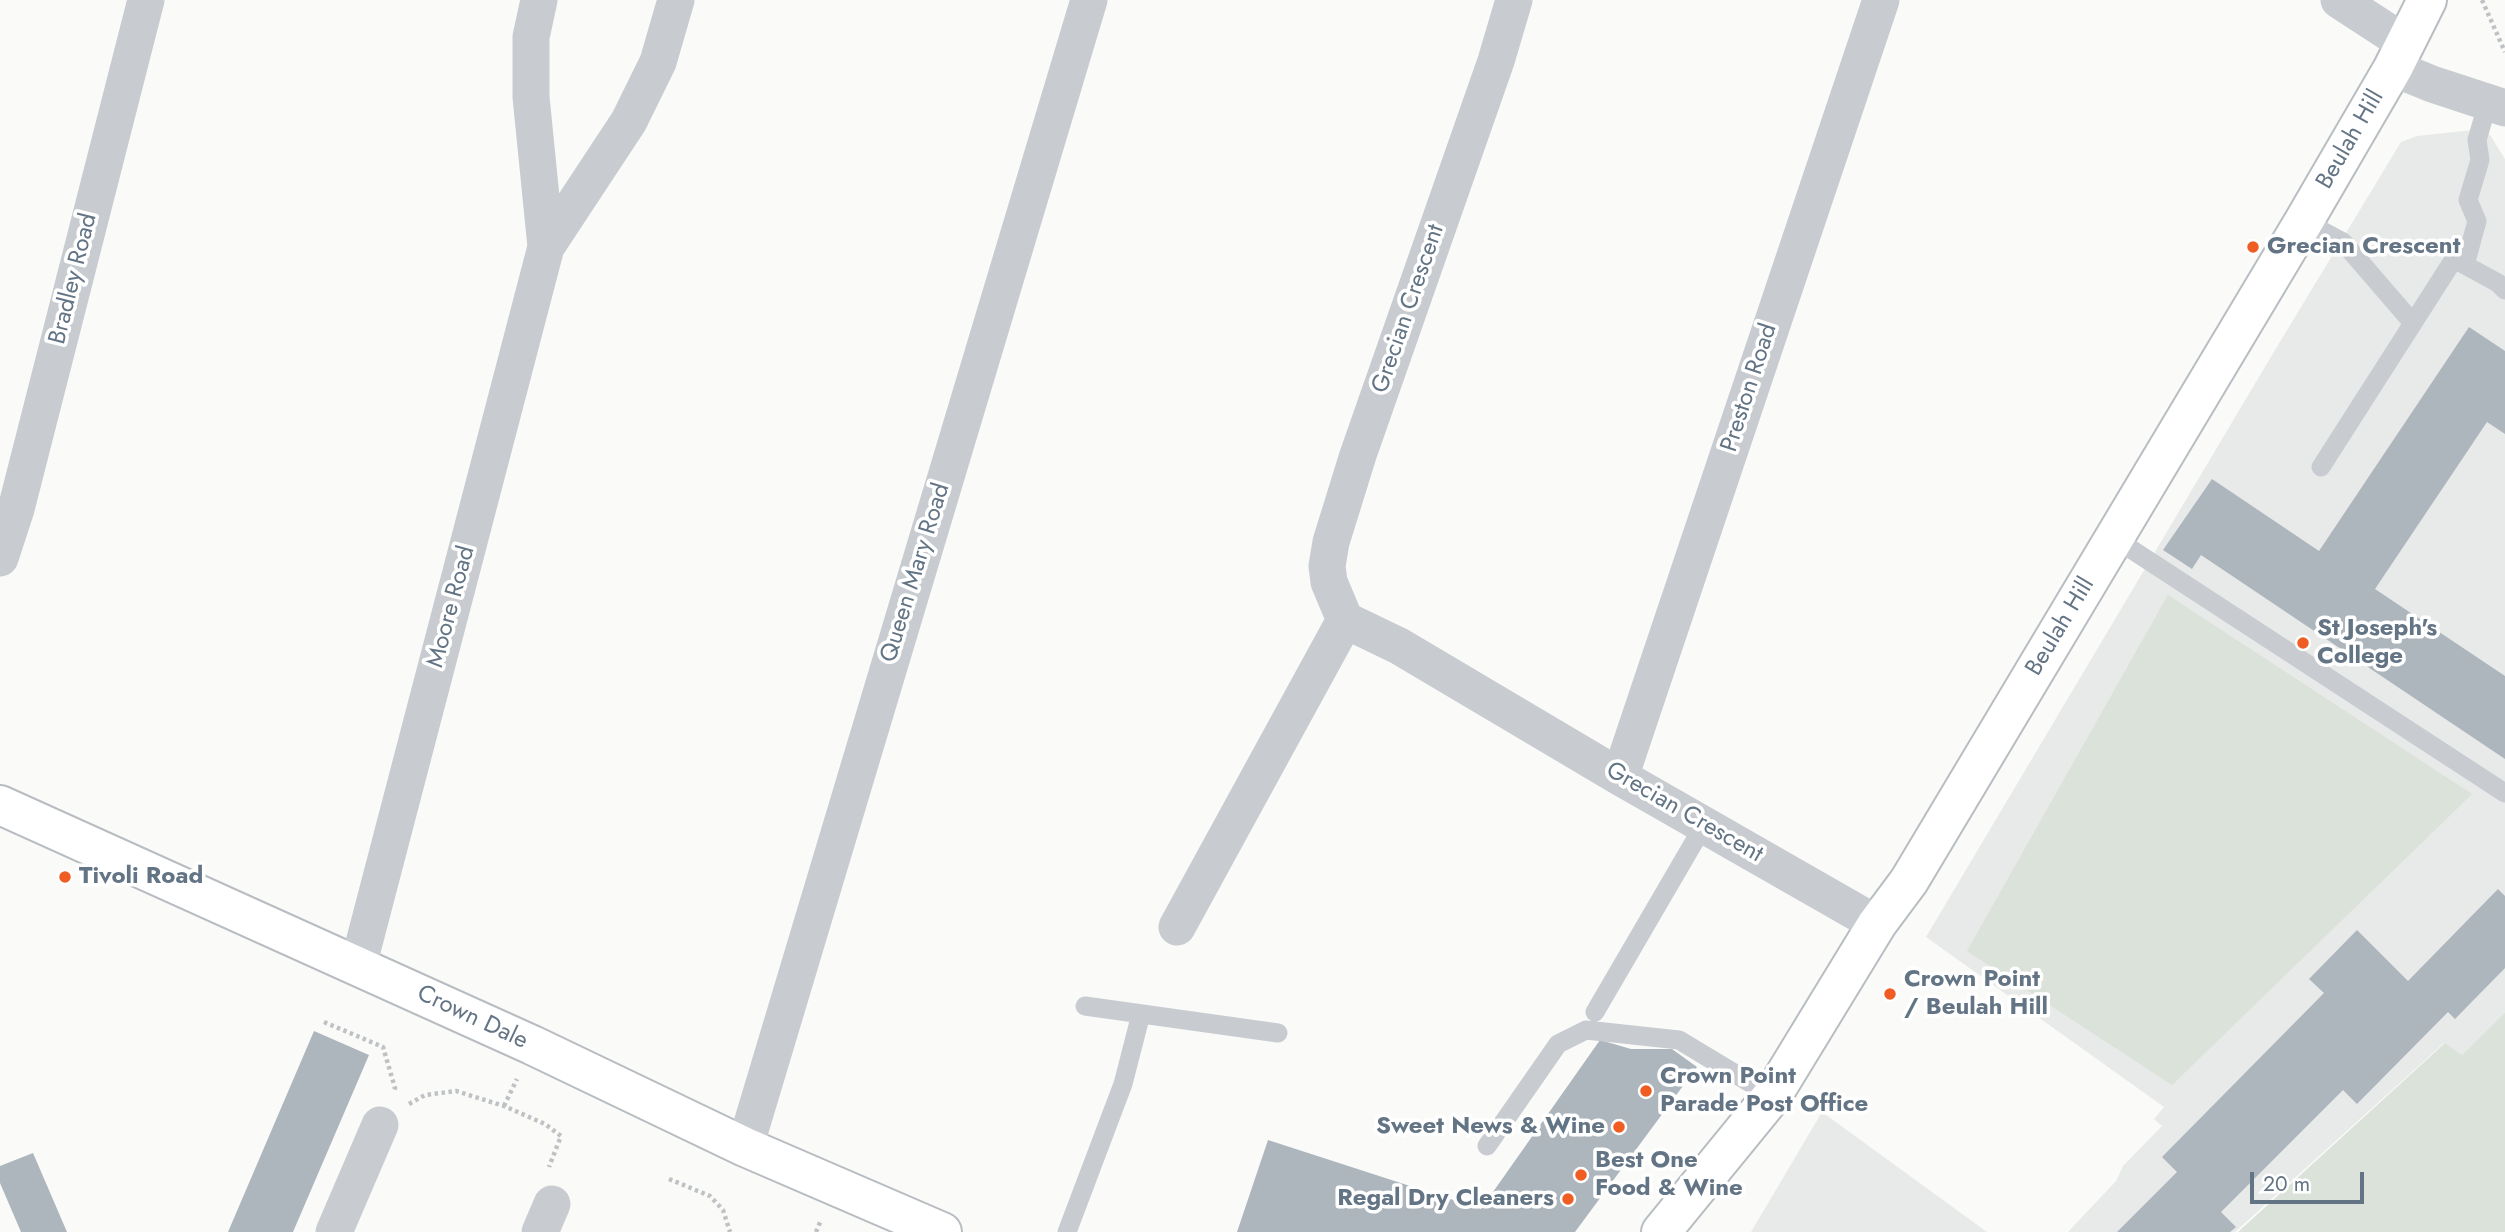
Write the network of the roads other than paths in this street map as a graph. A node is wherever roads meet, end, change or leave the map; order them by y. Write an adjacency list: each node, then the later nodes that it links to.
1 (146, 0): 18 (street, Bradley Road)
2 (539, 0): 12 (street, Moore Road)
3 (676, 0): 12 (street, Moore Road)
4 (1089, 0): 34 (street, Queen Mary Road)
5 (1514, 0): 19 (street, Grecian Crescent)
6 (1881, 0): 20 (street, Preston Road)
7 (2339, 0): 9 (street)
8 (2427, 0): 9 (main road, Beulah Hill)
9 (2399, 55): 10 (street); 11 (main road, Beulah Hill)
10 (2496, 105): 13 (lane)
11 (2304, 221): 15 (lane); 17 (main road, Beulah Hill)
12 (546, 247): 26 (street, Moore Road)
13 (2465, 265): 14 (lane); 15 (lane)
14 (2505, 290)
15 (2412, 322): 16 (lane)
16 (2321, 467)
17 (2114, 538): 21 (lane); 24 (main road, Beulah Hill)
18 (0, 558)
19 (1345, 620): 20 (street, Grecian Crescent); 25 (street)
20 (1620, 777): 23 (street, Grecian Crescent)
21 (2505, 793)
22 (0, 805): 26 (main road, Crown Dale)
23 (1704, 825): 24 (street, Grecian Crescent); 28 (lane)
24 (1877, 924): 31 (main road, Beulah Hill)
25 (1177, 927)
26 (358, 966): 34 (main road, Crown Dale)
27 (1086, 1006): 29 (lane)
28 (1595, 1012)
29 (1141, 1014): 30 (lane); 37 (lane)
30 (1278, 1033)
31 (1772, 1096): 33 (lane); 38 (main road, Beulah Hill)
32 (382, 1122): 35 (street)
33 (1487, 1146)
34 (745, 1147): 36 (main road, Crown Dale)
35 (334, 1232)
36 (942, 1232)
37 (1067, 1232)
38 (1661, 1232)

